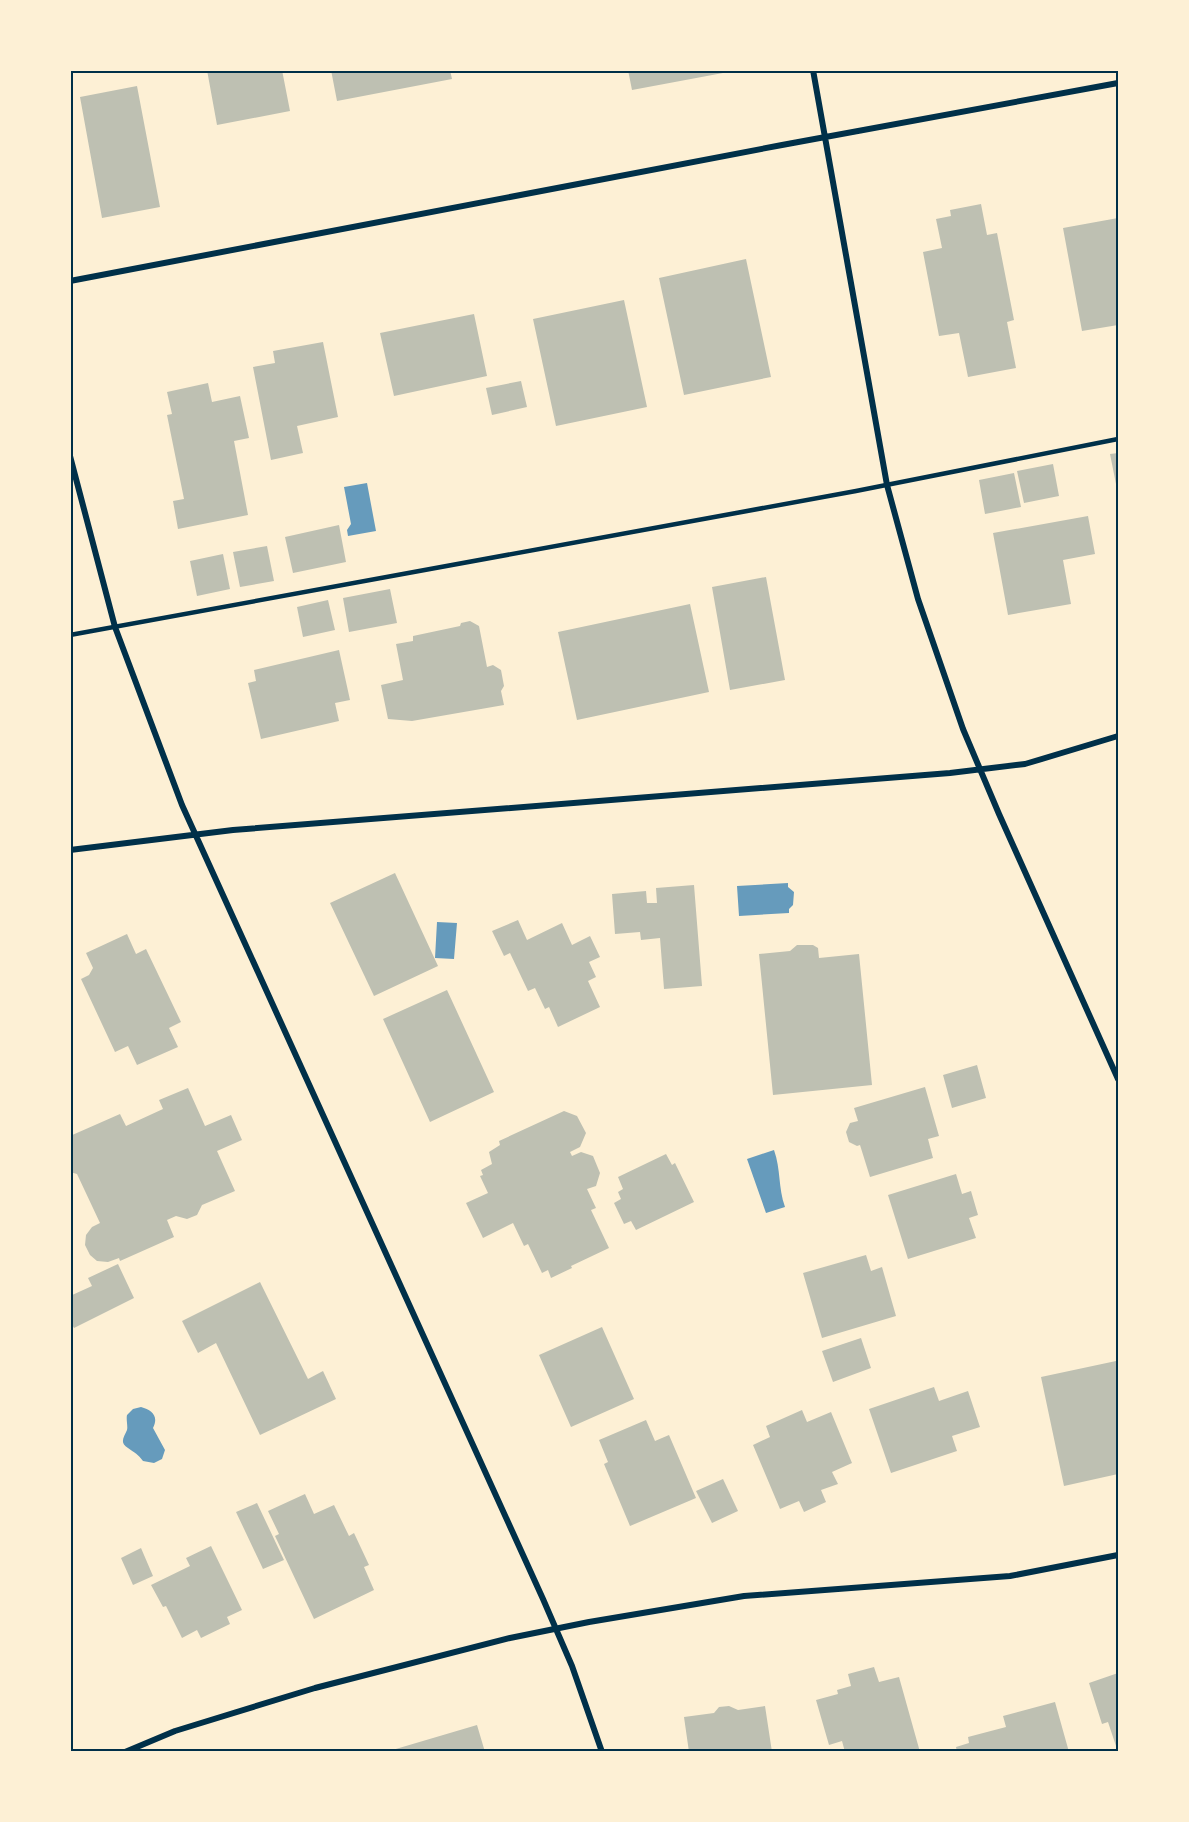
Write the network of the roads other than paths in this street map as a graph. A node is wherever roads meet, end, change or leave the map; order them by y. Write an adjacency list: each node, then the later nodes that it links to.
1 (813, 70): 3 (street)
2 (1119, 83): 3 (street)
3 (826, 137): 4 (street); 7 (street)
4 (70, 281)
5 (1119, 439): 7 (lane)
6 (70, 456): 8 (street)
7 (887, 485): 8 (lane); 11 (street)
8 (115, 627): 9 (lane); 12 (street)
9 (70, 635)
10 (1119, 736): 11 (street)
11 (980, 769): 12 (street); 14 (street)
12 (195, 834): 13 (street); 16 (street)
13 (70, 850)
14 (1119, 1080)
15 (1119, 1555): 16 (street)
16 (556, 1629): 17 (street); 18 (street)
17 (125, 1752)
18 (602, 1752)

